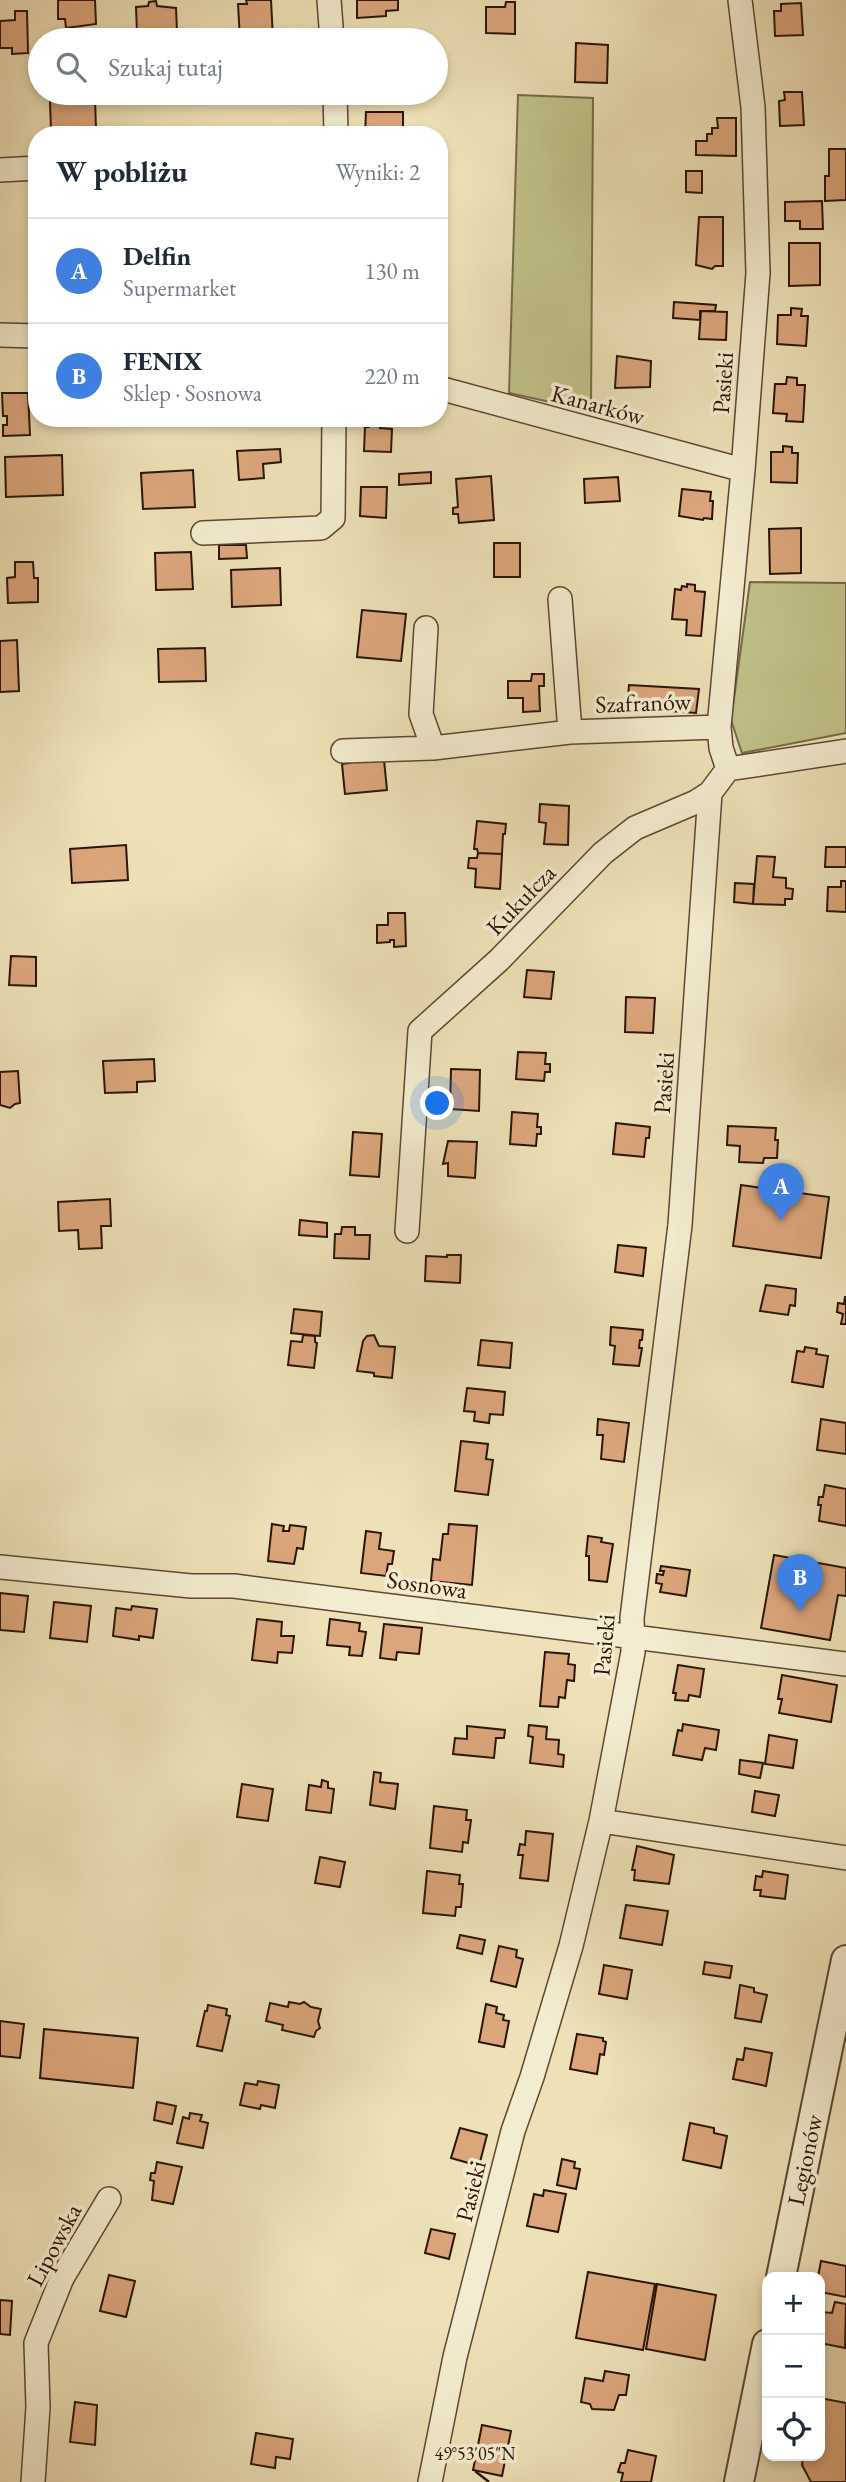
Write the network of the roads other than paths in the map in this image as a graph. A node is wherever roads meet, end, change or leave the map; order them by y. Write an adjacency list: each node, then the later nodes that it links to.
1 (329, 0): 3 (street)
2 (740, 0): 12 (street, Pasieki)
3 (331, 28)
4 (336, 105): 5 (street)
5 (337, 126)
6 (28, 168): 7 (street)
7 (0, 170)
8 (0, 335): 9 (street)
9 (28, 336)
10 (448, 390): 12 (street, Kanarków)
11 (334, 427): 13 (street)
12 (743, 470): 16 (street, Pasieki)
13 (203, 533)
14 (560, 599): 17 (street, Szafranów)
15 (426, 628): 18 (street)
16 (719, 727): 17 (street, Szafranów); 21 (street, Pasieki)
17 (570, 732): 18 (street, Szafranów)
18 (433, 748): 19 (street, Szafranów)
19 (343, 751)
20 (846, 751): 21 (street)
21 (728, 769): 22 (street, Kukułcza)
22 (710, 793): 23 (street, Kukułcza); 25 (street, Pasieki)
23 (407, 1231)
24 (0, 1567): 25 (street, Sosnowa)
25 (634, 1635): 26 (street, Sosnowa); 27 (street, Pasieki)
26 (846, 1664)
27 (601, 1821): 28 (street); 35 (street, Pasieki)
28 (846, 1858)
29 (846, 1960): 30 (street, Legionów)
30 (839, 2032): 32 (street, Legionów)
31 (109, 2199): 34 (street, Lipowska)
32 (782, 2272)
33 (762, 2369): 36 (street)
34 (33, 2482)
35 (429, 2482)
36 (739, 2482)

